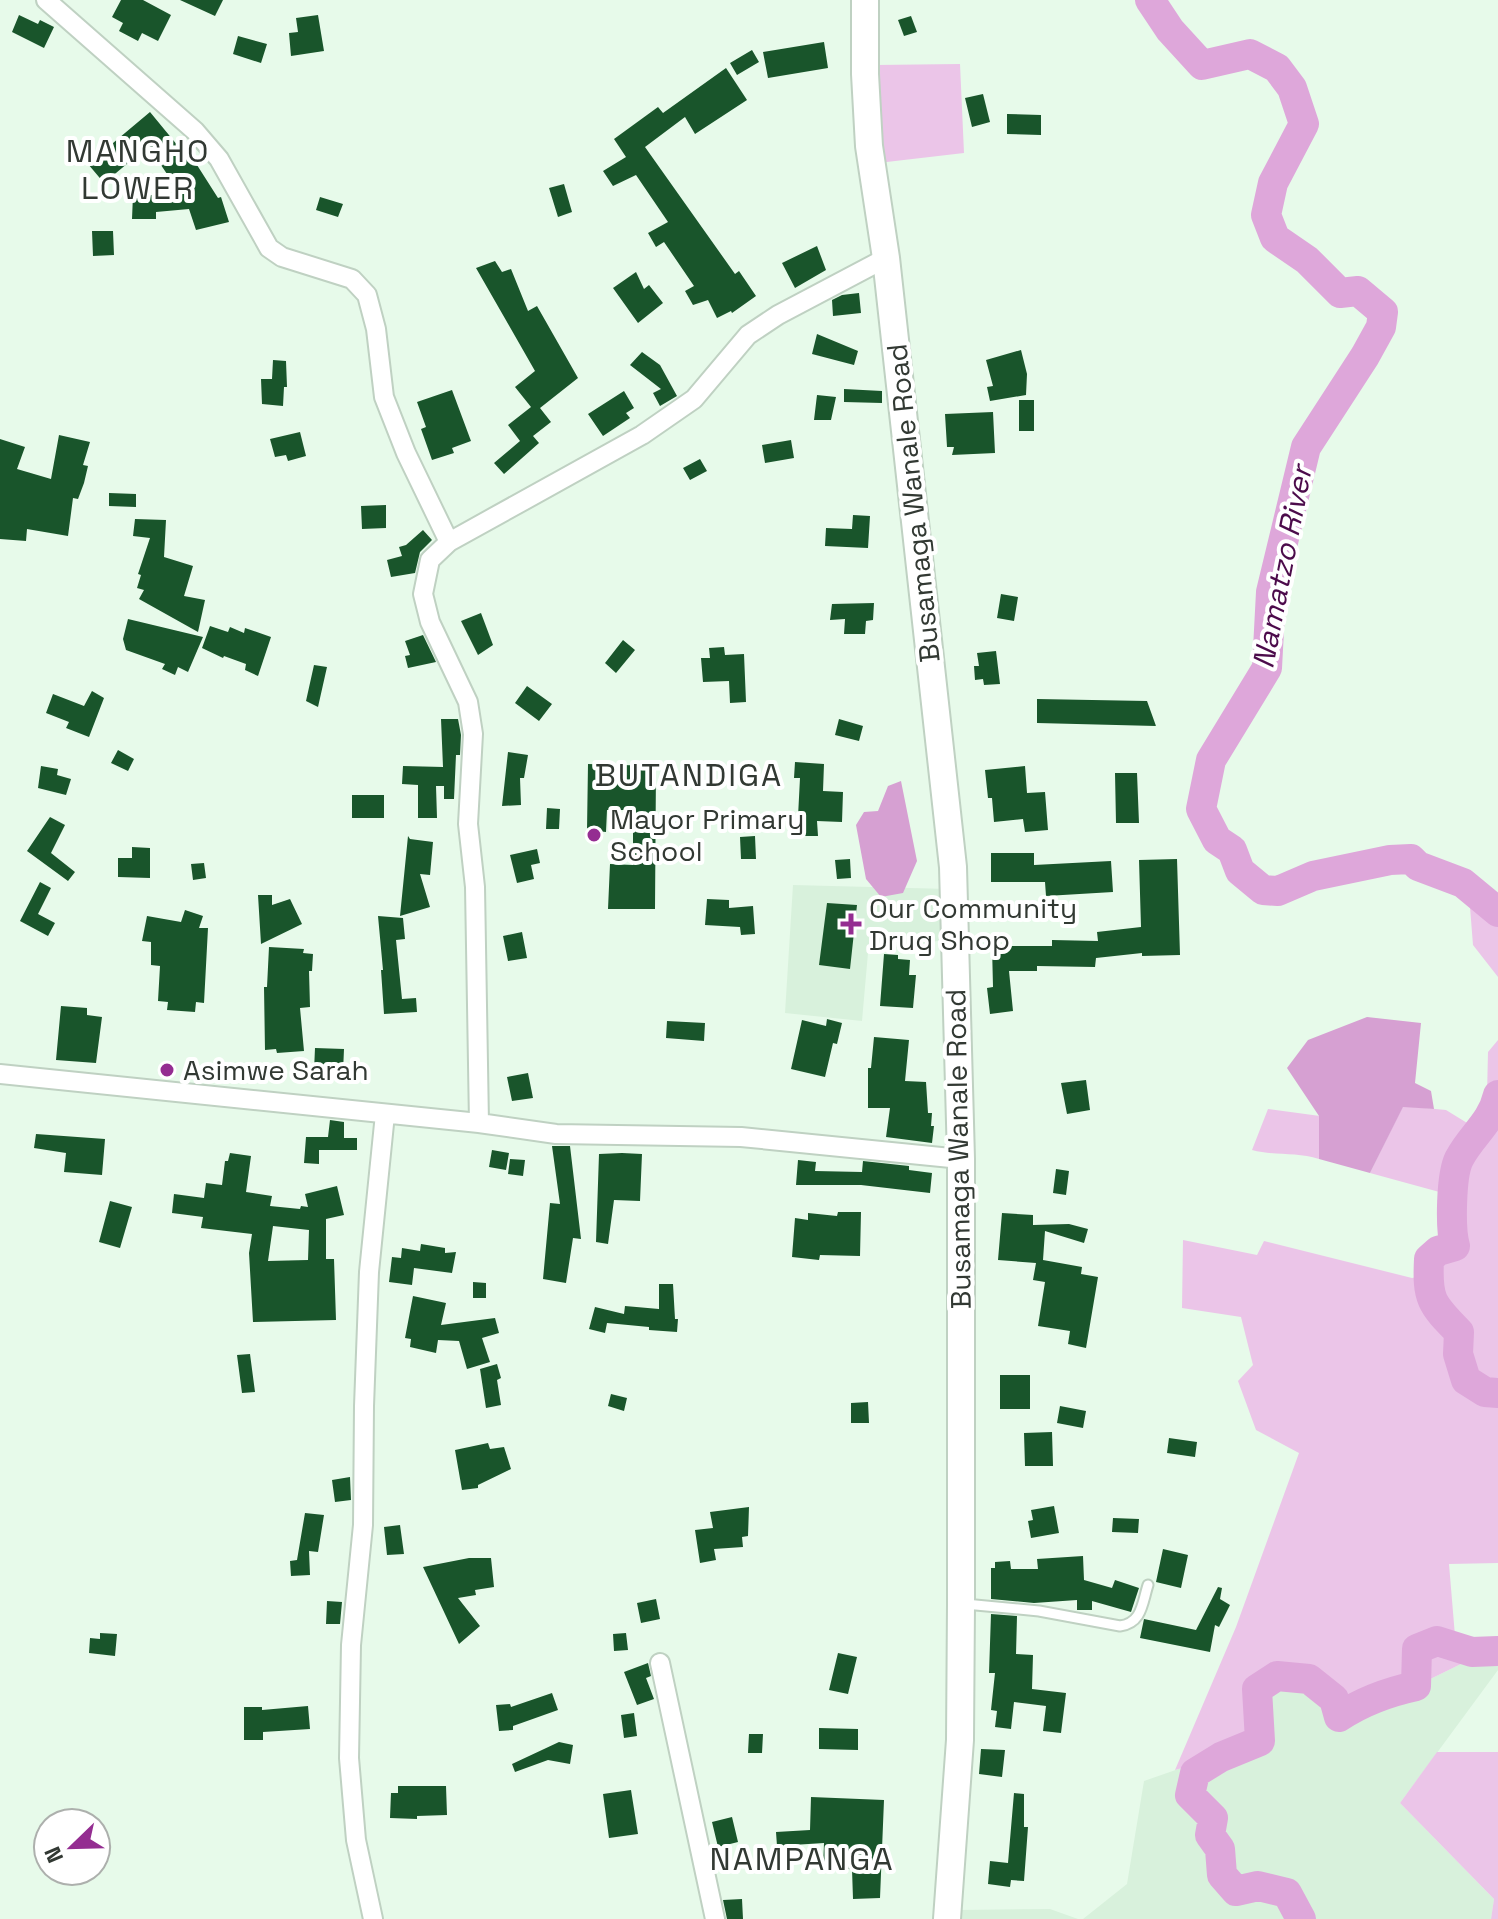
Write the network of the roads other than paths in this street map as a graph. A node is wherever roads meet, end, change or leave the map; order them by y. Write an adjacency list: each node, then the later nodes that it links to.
1 (46, 0): 4 (street)
2 (865, 0): 3 (street, Busamaga Wanale Road)
3 (886, 258): 4 (street); 8 (street, Busamaga Wanale Road)
4 (449, 542): 7 (street)
5 (0, 1074): 6 (street)
6 (385, 1114): 7 (street); 12 (street)
7 (479, 1123): 8 (street)
8 (961, 1159): 10 (street, Busamaga Wanale Road)
9 (1148, 1585): 10 (lane)
10 (961, 1604): 14 (street, Busamaga Wanale Road)
11 (660, 1663): 13 (street)
12 (373, 1919)
13 (715, 1919)
14 (947, 1919)

